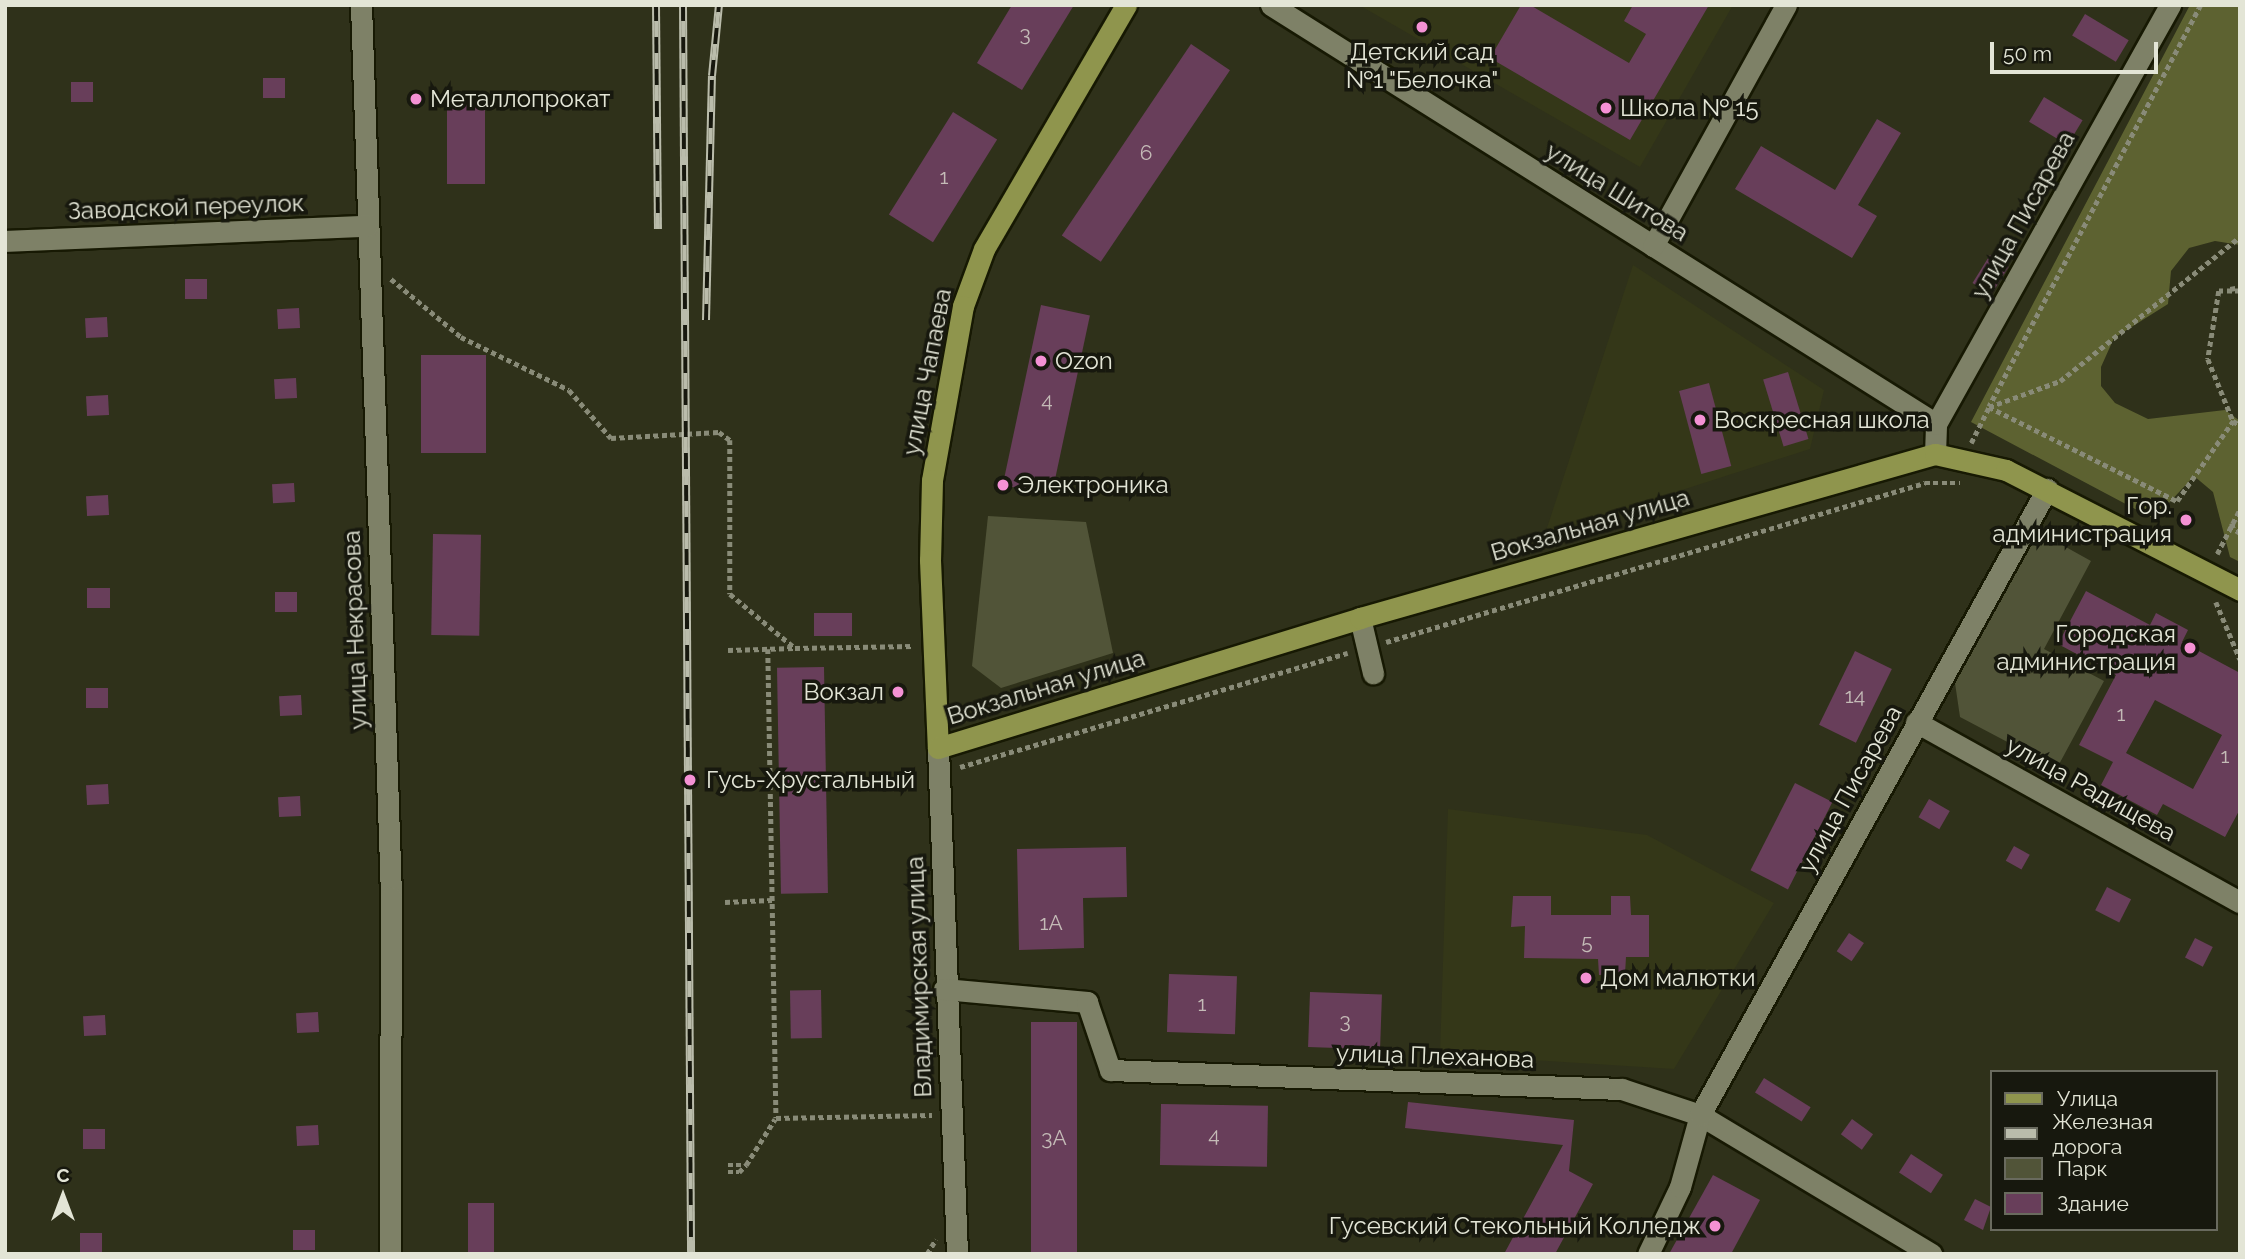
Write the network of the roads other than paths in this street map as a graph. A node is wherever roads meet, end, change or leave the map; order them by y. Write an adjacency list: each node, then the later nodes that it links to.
1 (1126, 5): 16 (main road, улица Чапаева)
2 (1271, 5): 8 (street, улица Шитова)
3 (1786, 5): 8 (street)
4 (2170, 5): 9 (street, улица Писарева)
5 (365, 8): 6 (street, улица Некрасова)
6 (368, 226): 7 (street, Заводской переулок); 20 (street, улица Некрасова)
7 (5, 241)
8 (1653, 246): 9 (street, улица Шитова)
9 (1936, 424): 10 (street, улица Писарева)
10 (1935, 454): 11 (main road, Вокзальная улица); 13 (main road, Вокзальная улица)
11 (2047, 489): 12 (main road, Вокзальная улица); 15 (street, улица Писарева)
12 (2234, 599)
13 (1360, 618): 14 (street); 16 (main road, Вокзальная улица)
14 (1373, 673)
15 (1916, 722): 17 (street, улица Радищева); 19 (street, улица Писарева)
16 (939, 748): 18 (street, Владимирская улица)
17 (2240, 902)
18 (944, 989): 19 (street, улица Плеханова); 21 (street, Владимирская улица)
19 (1700, 1115): 22 (street, улица Писарева); 23 (street, улица Плеханова)
20 (390, 1254)
21 (957, 1254)
22 (1648, 1254)
23 (1931, 1254)

